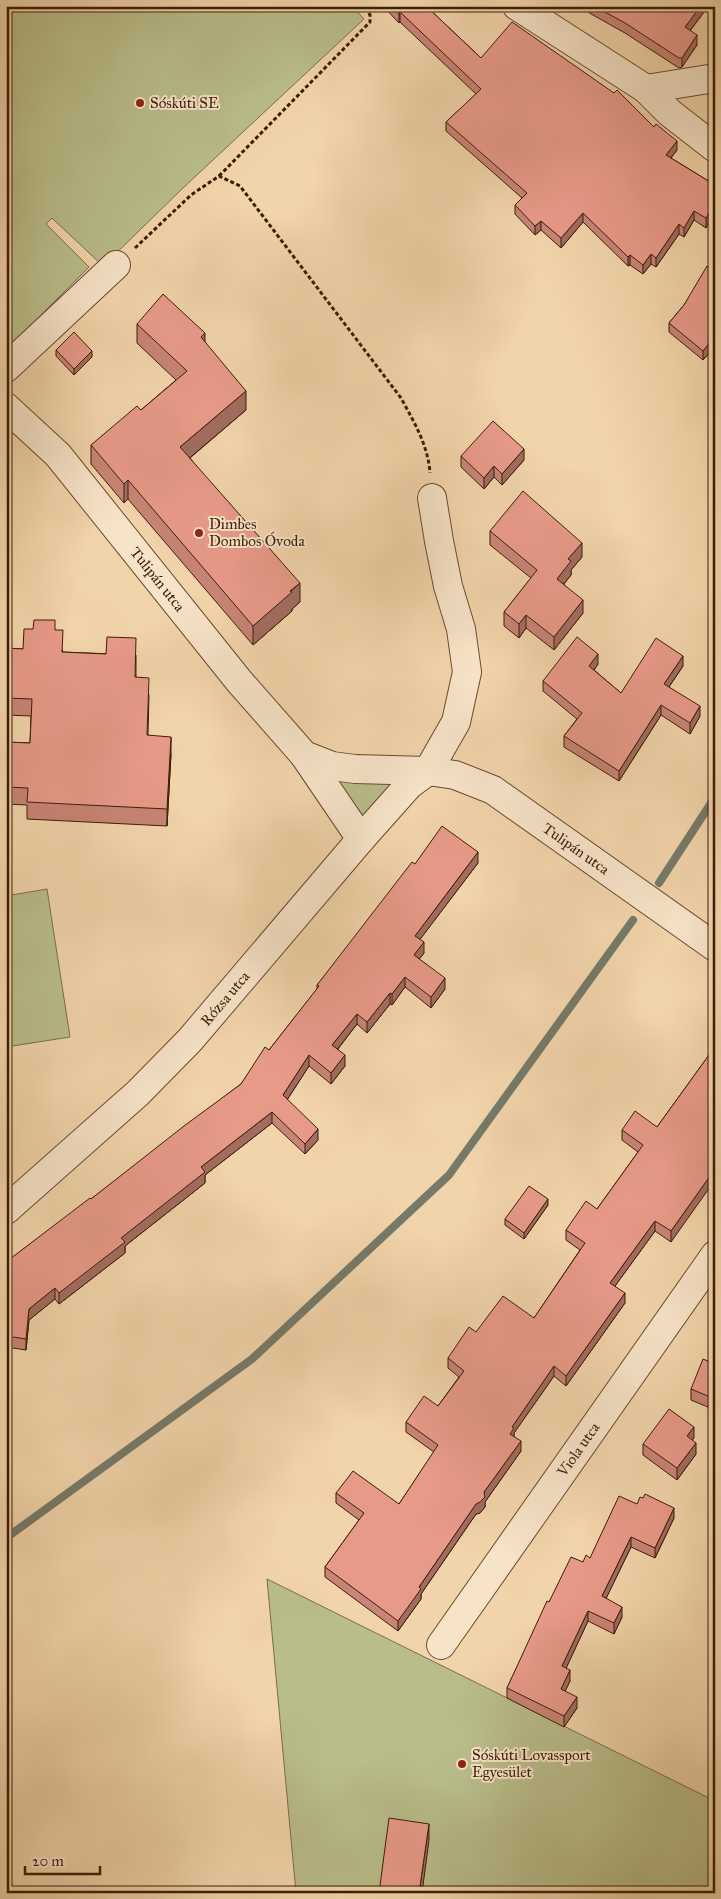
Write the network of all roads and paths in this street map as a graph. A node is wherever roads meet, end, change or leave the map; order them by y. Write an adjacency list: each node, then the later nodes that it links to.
1 (365, 6): 6 (path)
2 (517, 6): 4 (street)
3 (715, 78): 4 (street)
4 (646, 88): 5 (street)
5 (715, 148)
6 (219, 176): 7 (path); 10 (path)
7 (116, 265): 8 (street)
8 (6, 368)
9 (9, 414): 11 (street, Tulipán utca)
10 (432, 498): 12 (street)
11 (304, 755): 12 (street, Tulipán utca); 13 (street, Tulipán utca)
12 (428, 771): 13 (street, Rózsa utca); 14 (street, Tulipán utca)
13 (361, 839): 15 (street, Rózsa utca)
14 (715, 948)
15 (6, 1210)
16 (715, 1255): 17 (street, Viola utca)
17 (442, 1645)

